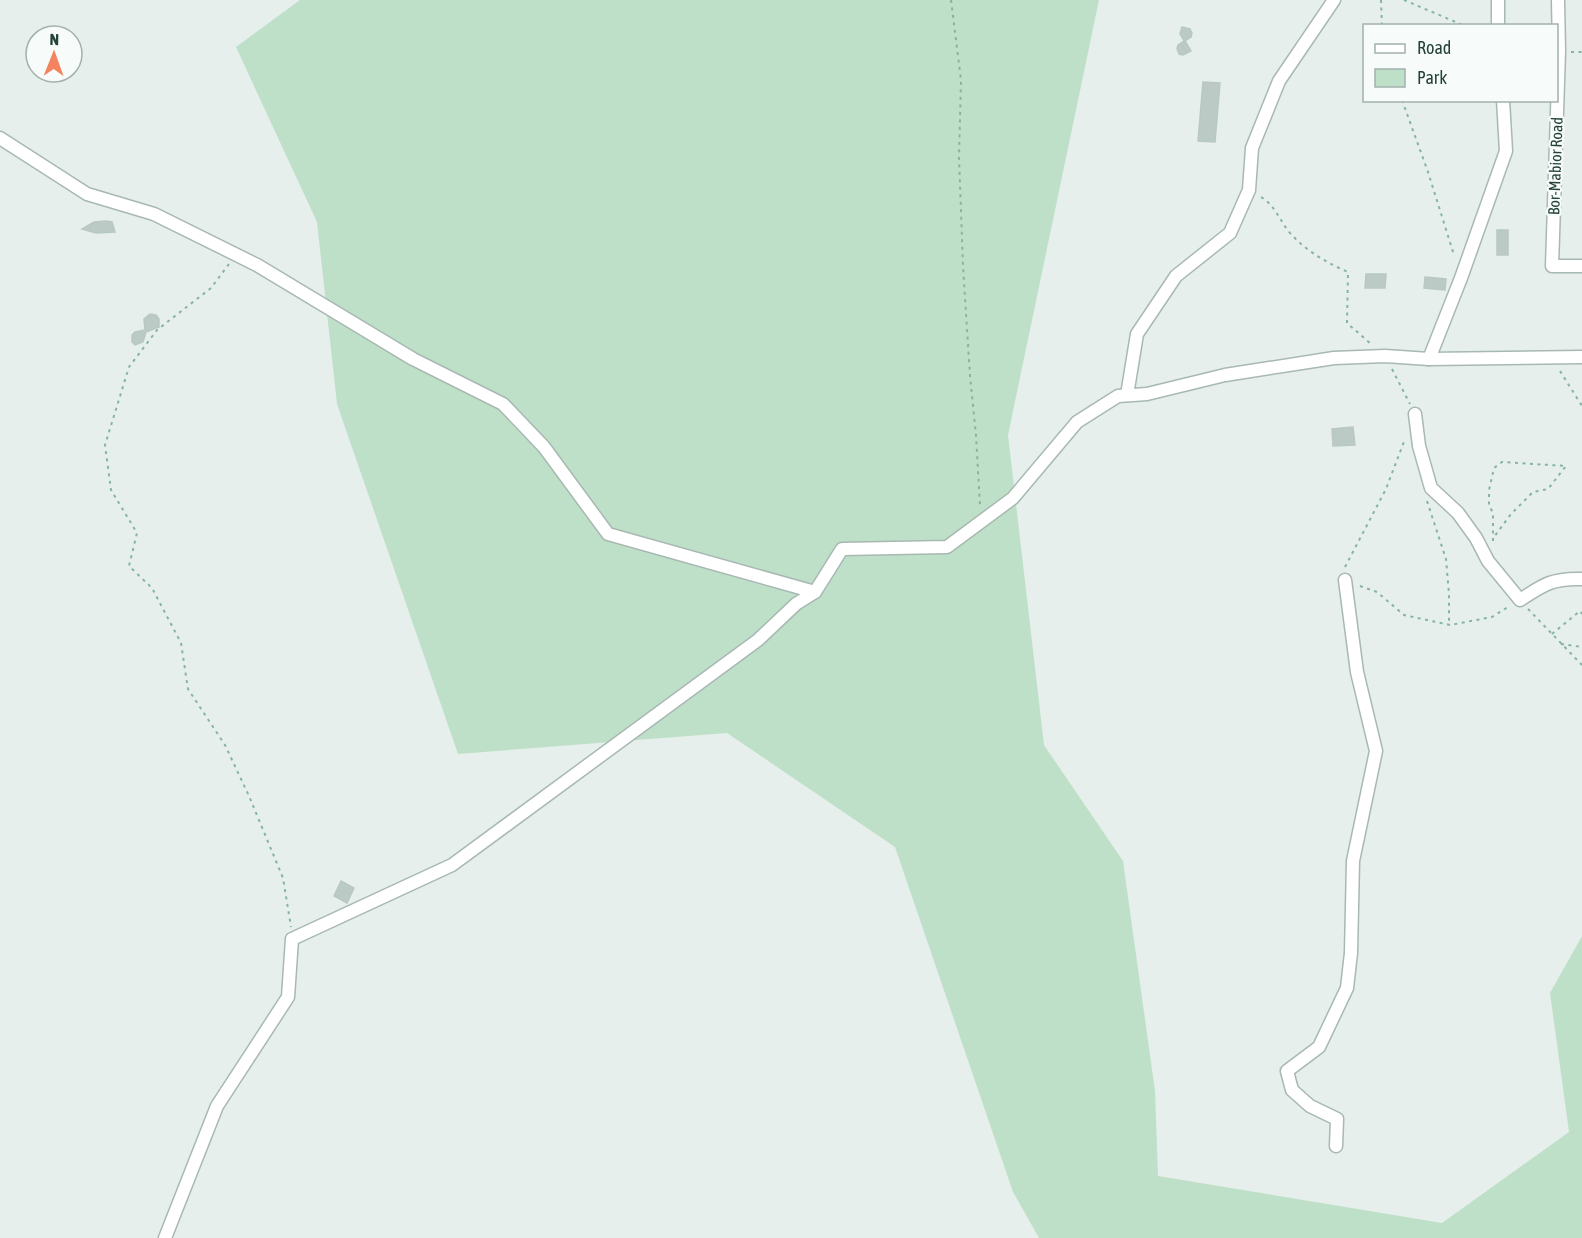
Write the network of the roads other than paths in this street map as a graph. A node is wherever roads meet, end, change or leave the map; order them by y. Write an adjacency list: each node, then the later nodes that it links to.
1 (1498, 0): 4 (street)
2 (1558, 0): 5 (street, Bor-Mabior Road)
3 (1331, 2): 12 (street)
4 (1498, 24)
5 (1558, 82)
6 (1503, 102): 11 (street)
7 (1557, 102): 9 (street, Bor-Mabior Road)
8 (0, 138): 16 (street)
9 (1582, 266)
10 (1582, 357): 11 (street)
11 (1429, 358): 12 (street)
12 (1127, 395): 16 (street)
13 (1415, 414): 14 (street)
14 (1582, 579)
15 (1345, 580): 17 (street)
16 (815, 592): 18 (street)
17 (1336, 1146)
18 (165, 1238)

